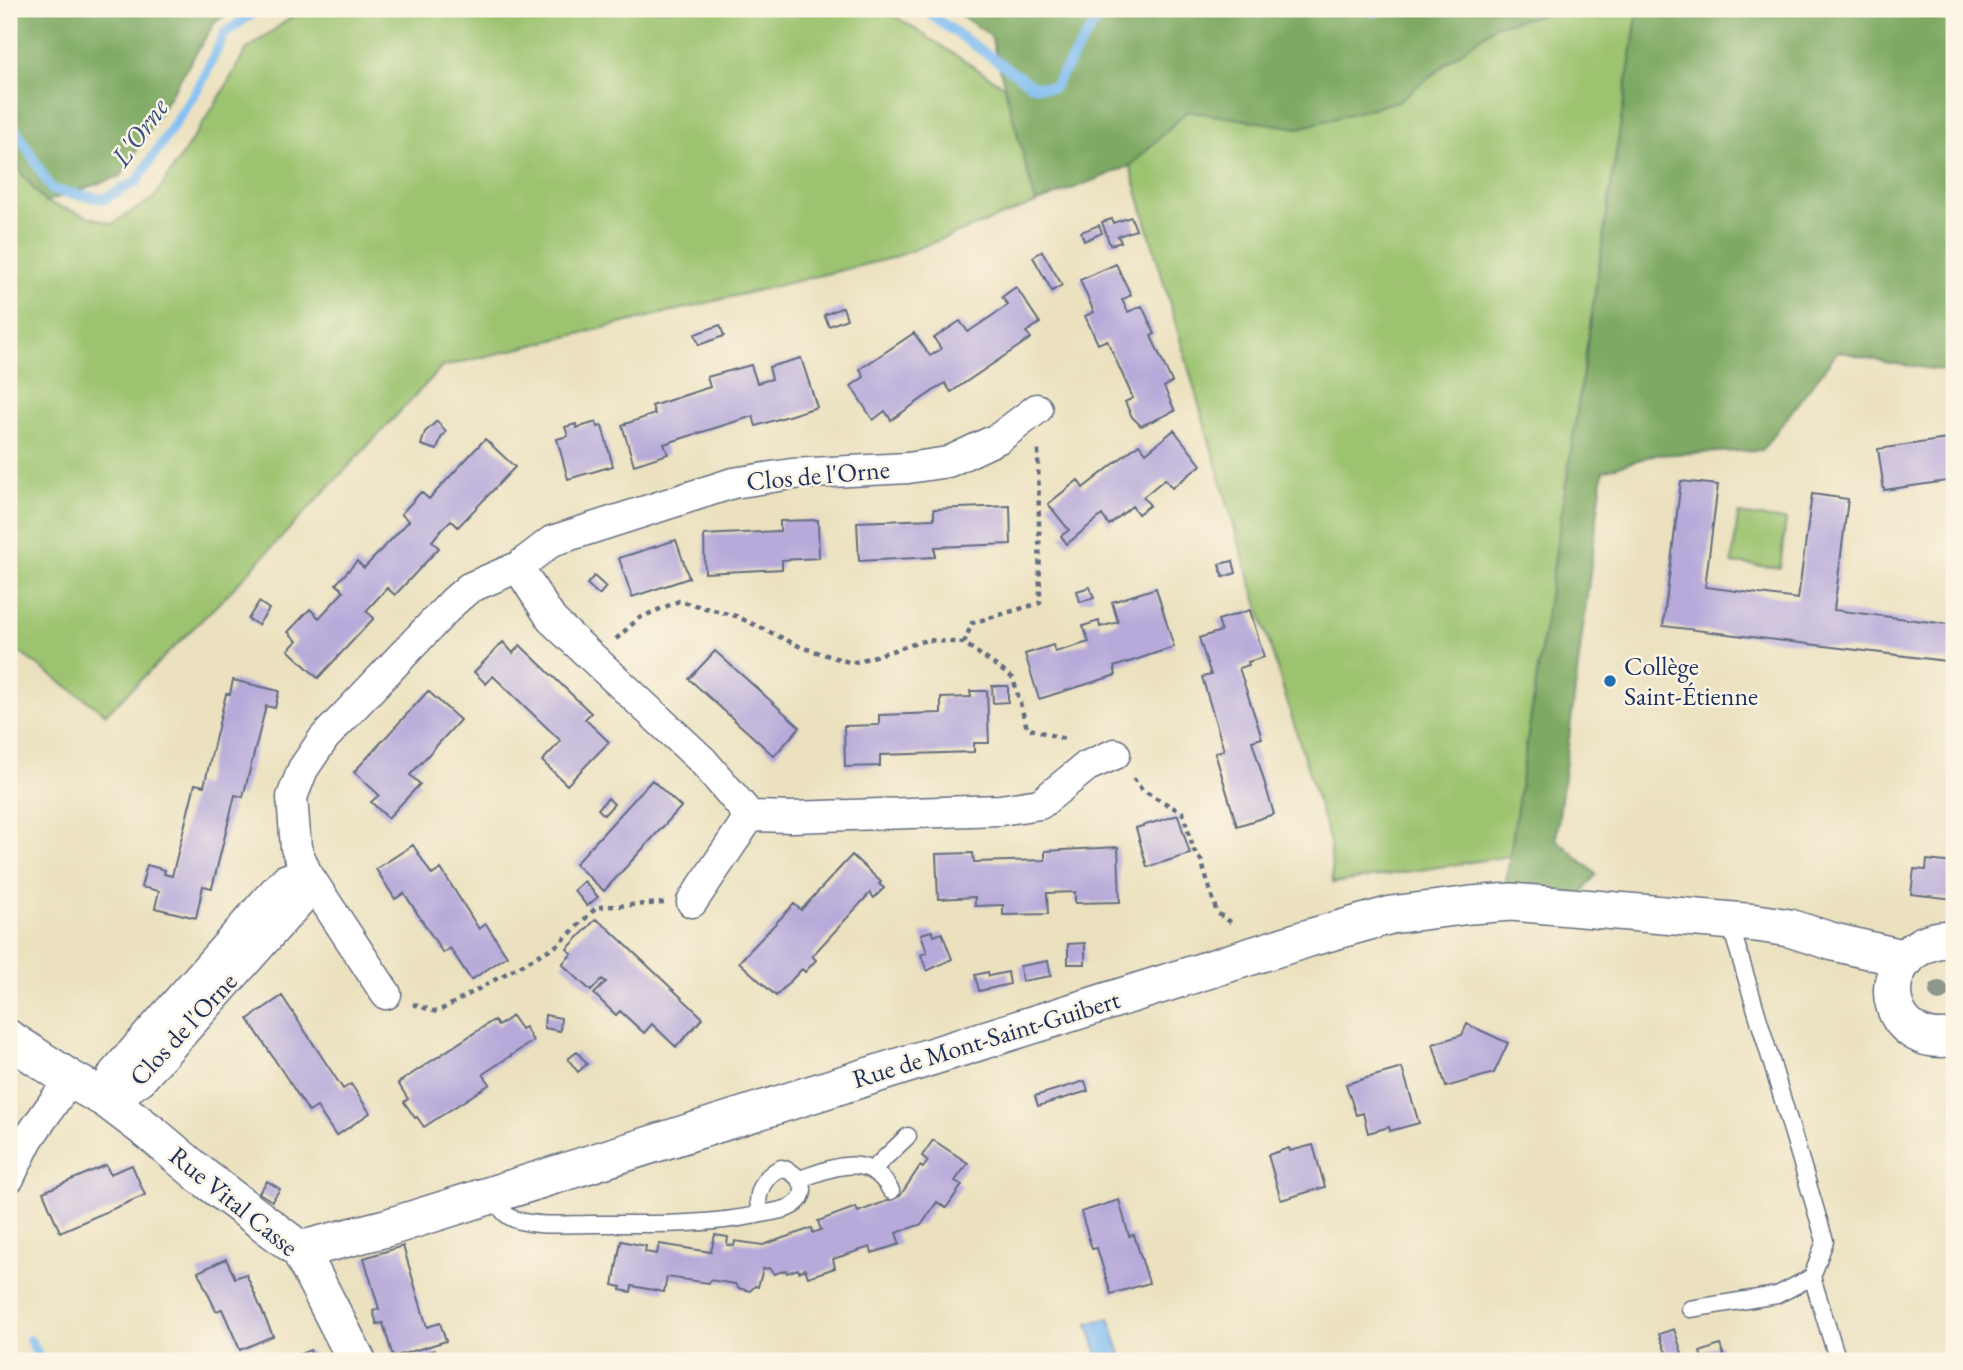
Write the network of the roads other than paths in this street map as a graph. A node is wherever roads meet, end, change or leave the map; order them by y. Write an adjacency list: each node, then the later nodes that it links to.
1 (1037, 409): 2 (street, Clos de l'Orne)
2 (518, 567): 4 (street); 5 (street, Clos de l'Orne)
3 (1115, 754): 4 (street)
4 (750, 816): 6 (street)
5 (306, 872): 11 (street, Clos de l'Orne); 16 (street, Clos de l'Orne)
6 (692, 902)
7 (1729, 920): 9 (street, Rue de Mont-Saint-Guibert); 22 (street, Rue de Mont-Saint-Guibert); 25 (lane)
8 (1954, 941): 10 (street)
9 (1834, 942): 10 (street, Rue de Mont-Saint-Guibert); 12 (street)
10 (1906, 958): 12 (street)
11 (386, 995)
12 (1892, 997): 13 (street)
13 (1954, 1037)
14 (9, 1040): 15 (street, Rue Vital Casse)
15 (70, 1079): 16 (street, Rue Vital Casse); 19 (street)
16 (106, 1099): 24 (street, Rue Vital Casse)
17 (908, 1136): 18 (lane)
18 (873, 1169): 20 (lane); 21 (lane)
19 (9, 1178)
20 (800, 1179): 23 (lane); 23 (lane)
21 (891, 1192)
22 (493, 1193): 23 (lane); 24 (street, Rue de Mont-Saint-Guibert)
23 (761, 1214)
24 (300, 1250): 27 (street, Rue Vital Casse)
25 (1812, 1277): 26 (lane); 28 (lane)
26 (1690, 1309)
27 (357, 1361)
28 (1838, 1361)

